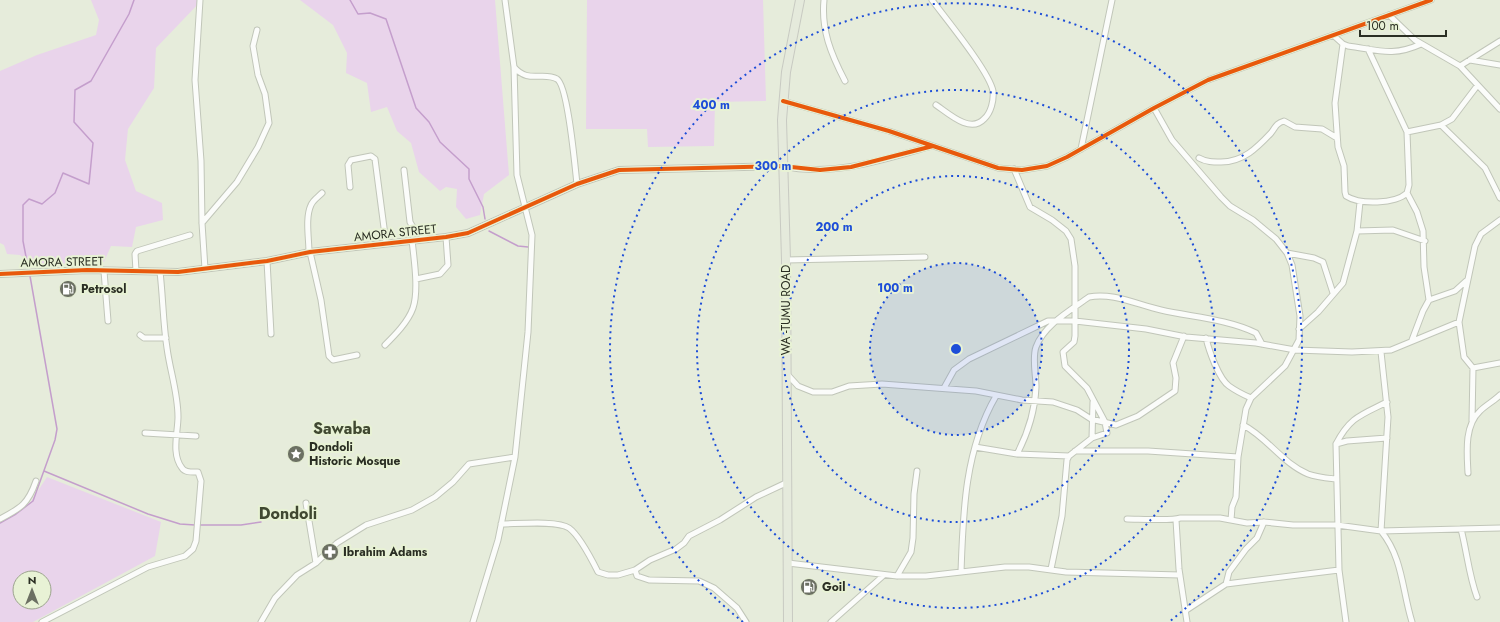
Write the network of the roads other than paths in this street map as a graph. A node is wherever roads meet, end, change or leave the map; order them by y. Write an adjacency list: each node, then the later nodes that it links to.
1 (200, 0): 42 (street)
2 (505, 0): 18 (street)
3 (800, 0): 21 (highway, WA -TUMU ROAD)
4 (824, 0): 19 (street)
5 (932, 0): 22 (street)
6 (1112, 0): 29 (street)
7 (1431, 0): 8 (street)
8 (1389, 15): 10 (street); 13 (street)
9 (256, 30): 42 (street)
10 (1333, 35): 12 (street); 23 (street)
11 (1500, 41): 15 (street)
12 (1343, 44): 14 (street); 27 (street)
13 (1421, 44): 14 (street); 17 (street)
14 (1368, 49): 26 (street)
15 (1470, 60): 16 (street); 17 (street)
16 (1500, 65)
17 (1460, 66): 20 (street)
18 (514, 67): 34 (street); 40 (street)
19 (845, 80)
20 (1477, 86): 24 (street); 25 (street)
21 (783, 102): 28 (street); 31 (highway, WA -TUMU ROAD)
22 (936, 105)
23 (1154, 108): 29 (street); 51 (street)
24 (1500, 109)
25 (1441, 125): 26 (street); 38 (street)
26 (1407, 132): 37 (street)
27 (1337, 138): 30 (street); 39 (street)
28 (933, 146): 31 (street); 32 (street)
29 (1081, 149): 32 (street)
30 (1199, 158)
31 (782, 166): 34 (street, AMORA STREET); 53 (highway, WA -TUMU ROAD)
32 (1014, 169): 64 (street)
33 (404, 170): 46 (street)
34 (577, 184): 40 (street, AMORA STREET)
35 (350, 186): 49 (street)
36 (322, 193): 50 (street)
37 (1407, 193): 39 (street); 48 (street)
38 (1500, 198)
39 (1360, 202): 43 (street)
40 (526, 207): 45 (street, AMORA STREET); 105 (street)
41 (1500, 220): 61 (street)
42 (202, 223): 55 (street)
43 (1356, 232): 48 (street); 62 (street)
44 (190, 235): 57 (street)
45 (446, 237): 46 (street, AMORA STREET); 60 (street)
46 (427, 239): 47 (street, AMORA STREET)
47 (412, 240): 49 (street, AMORA STREET); 60 (street)
48 (1425, 241): 63 (street)
49 (386, 243): 50 (street, AMORA STREET)
50 (310, 252): 54 (street, AMORA STREET); 80 (street)
51 (1287, 253): 62 (street); 69 (street)
52 (925, 257): 53 (street)
53 (786, 260): 83 (highway, WA -TUMU ROAD)
54 (267, 261): 55 (street, AMORA STREET); 70 (street)
55 (205, 269): 58 (street, AMORA STREET)
56 (104, 271): 57 (street, AMORA STREET); 59 (street, AMORA STREET); 66 (street)
57 (136, 272): 58 (street, AMORA STREET)
58 (160, 272): 73 (street)
59 (0, 274)
60 (416, 279): 77 (street)
61 (1467, 280): 63 (street); 68 (street)
62 (1333, 293): 69 (street)
63 (1429, 300): 75 (street)
64 (1076, 307): 65 (street); 67 (street); 76 (street)
65 (1058, 320): 67 (street); 84 (street); 88 (street)
66 (108, 322)
67 (1076, 322): 72 (street); 89 (street)
68 (1459, 322): 75 (street); 82 (street)
69 (1299, 328): 78 (street)
70 (271, 334)
71 (140, 335): 73 (street)
72 (1184, 336): 74 (street); 92 (street)
73 (166, 338): 96 (street)
74 (1206, 338): 76 (street); 87 (street)
75 (1412, 340): 79 (street)
76 (1262, 344): 78 (street)
77 (385, 345)
78 (1295, 350): 79 (street); 87 (street)
79 (1381, 352): 90 (street)
80 (357, 356)
81 (1500, 362): 82 (street)
82 (1473, 368): 93 (street)
83 (786, 374): 84 (street); 111 (highway, WA -TUMU ROAD)
84 (944, 388): 85 (street)
85 (996, 396): 88 (street); 101 (street)
86 (1500, 396): 93 (street)
87 (1251, 398): 94 (street)
88 (1034, 401): 91 (street); 103 (street)
89 (1093, 402): 91 (street); 92 (street)
90 (1387, 402): 99 (street); 100 (street)
91 (1091, 419): 92 (street); 98 (street)
92 (1105, 422): 98 (street)
93 (1472, 422): 108 (street)
94 (1243, 425): 106 (street); 109 (street)
95 (145, 433): 96 (street)
96 (176, 435): 97 (street); 135 (street)
97 (196, 436)
98 (1092, 438): 102 (street)
99 (1387, 438): 100 (street); 122 (street)
100 (1336, 444): 109 (street)
101 (975, 447): 103 (street); 128 (street)
102 (1075, 451): 104 (street); 106 (street)
103 (1017, 454): 104 (street)
104 (1069, 456): 125 (street)
105 (515, 457): 118 (street); 123 (street)
106 (1238, 457): 116 (street)
107 (917, 471): 131 (street)
108 (1468, 473)
109 (1336, 479): 119 (street)
110 (36, 481): 113 (street)
111 (788, 482): 124 (highway, WA -TUMU ROAD); 126 (street)
112 (306, 503): 123 (street)
113 (0, 519)
114 (1127, 519): 115 (street)
115 (1176, 520): 116 (street); 130 (street)
116 (1231, 520): 117 (street)
117 (1264, 522): 119 (street); 132 (street)
118 (502, 524): 126 (street); 137 (street)
119 (1337, 525): 122 (street); 127 (street)
120 (1500, 528): 121 (street)
121 (1461, 529): 122 (street); 133 (street)
122 (1381, 531): 143 (street)
123 (316, 563): 136 (street)
124 (788, 563): 129 (street); 139 (highway, WA -TUMU ROAD)
125 (1051, 569): 128 (street); 130 (street)
126 (635, 570): 138 (street)
127 (1339, 570): 132 (street); 142 (street)
128 (961, 572): 131 (street)
129 (884, 574): 131 (street); 140 (street)
130 (1180, 575): 134 (street)
131 (897, 576)
132 (1226, 584): 134 (street)
133 (1477, 597)
134 (1185, 611): 141 (street)
135 (42, 622)
136 (261, 622)
137 (473, 622)
138 (746, 622)
139 (788, 622)
140 (831, 622)
141 (1187, 622)
142 (1346, 622)
143 (1412, 622)

